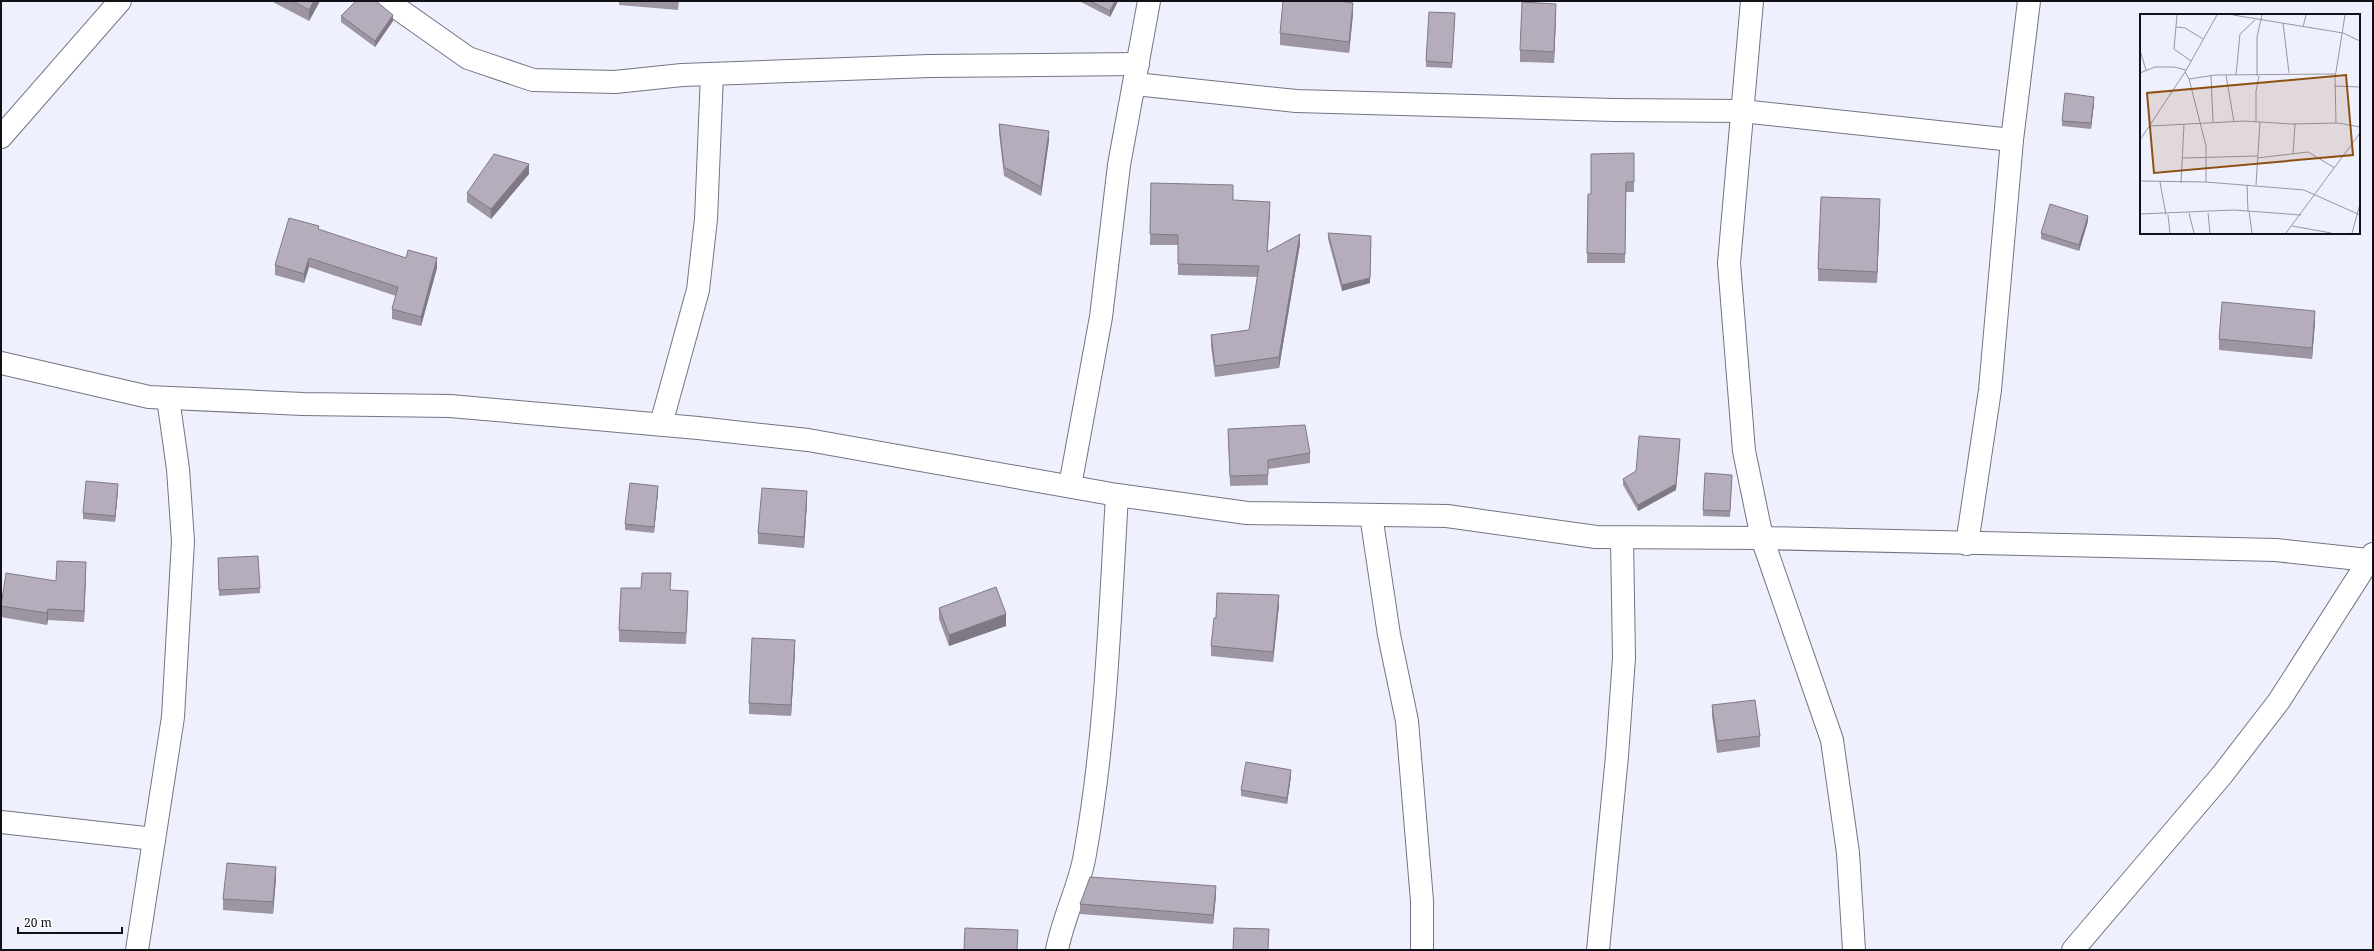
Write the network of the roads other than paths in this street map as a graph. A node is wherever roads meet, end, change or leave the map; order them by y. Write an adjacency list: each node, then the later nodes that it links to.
1 (120, 1): 9 (street)
2 (387, 1): 6 (street)
3 (1149, 1): 7 (street)
4 (1752, 1): 8 (street)
5 (2028, 1): 10 (street)
6 (712, 74): 7 (street); 13 (street)
7 (1136, 74): 8 (street); 14 (street)
8 (1742, 111): 10 (street); 18 (street)
9 (1, 137)
10 (2012, 140): 19 (street)
11 (1, 363): 12 (street)
12 (168, 398): 13 (street); 22 (street)
13 (661, 424): 14 (street)
14 (1070, 486): 15 (street)
15 (1117, 495): 16 (street); 24 (street)
16 (1371, 515): 17 (street); 25 (street)
17 (1622, 538): 18 (street); 26 (street)
18 (1762, 538): 19 (street); 27 (street)
19 (1967, 544): 20 (street)
20 (2370, 557): 28 (street)
21 (1, 822): 22 (street)
22 (154, 839): 23 (street)
23 (137, 950)
24 (1057, 950)
25 (1422, 950)
26 (1598, 950)
27 (1854, 950)
28 (2073, 950)

